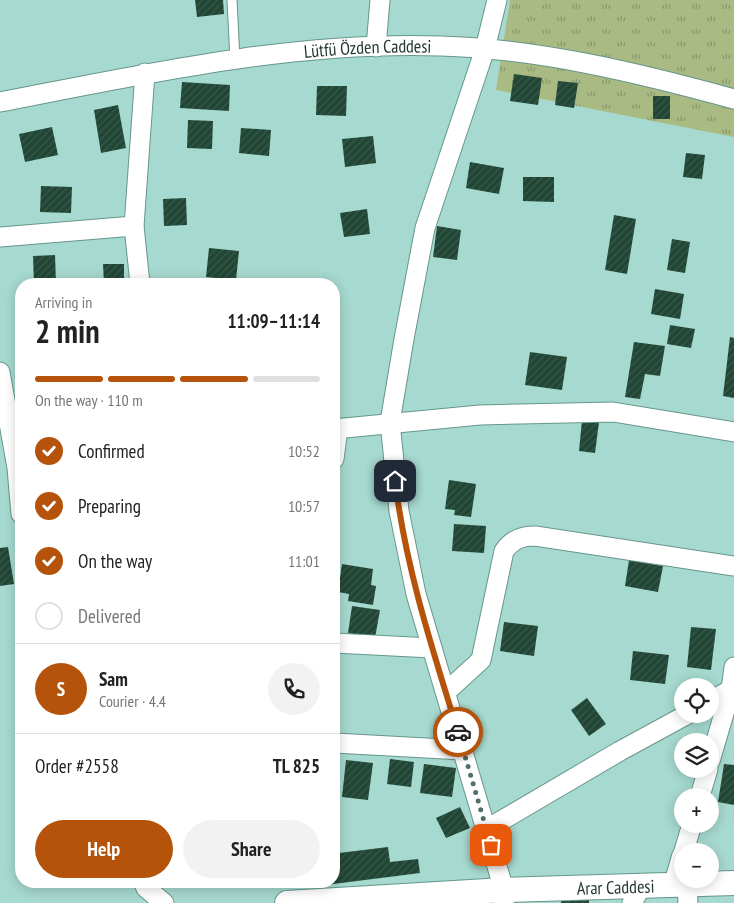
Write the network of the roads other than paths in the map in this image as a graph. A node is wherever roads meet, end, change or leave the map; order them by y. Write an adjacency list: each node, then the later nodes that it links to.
1 (232, 0): 6 (lane)
2 (380, 0): 4 (street)
3 (497, 0): 5 (street)
4 (376, 47): 5 (street, Lütfü Özden Caddesi); 6 (street, Lütfü Özden Caddesi)
5 (485, 49): 8 (street, Lütfü Özden Caddesi); 14 (street)
6 (235, 60): 7 (street, Lütfü Özden Caddesi)
7 (145, 74): 9 (street, Lütfü Özden Caddesi); 10 (street)
8 (734, 99)
9 (0, 102)
10 (134, 226): 11 (street); 12 (street)
11 (0, 237)
12 (139, 278)
13 (0, 372): 17 (street)
14 (390, 422): 15 (street); 16 (street); 20 (street)
15 (340, 428)
16 (734, 432)
17 (13, 469)
18 (734, 566): 23 (street)
19 (340, 643): 20 (street)
20 (432, 648): 23 (street)
21 (734, 667): 22 (street)
22 (732, 689): 24 (street); 26 (street)
23 (446, 692): 28 (street)
24 (719, 696)
25 (674, 722): 29 (street)
26 (719, 733)
27 (340, 743): 28 (street)
28 (463, 750): 29 (street)
29 (487, 830): 34 (street)
30 (734, 883): 32 (street, Arar Caddesi)
31 (146, 888): 36 (street)
32 (683, 892): 33 (street, Arar Caddesi)
33 (636, 895): 34 (street, Arar Caddesi)
34 (504, 897): 35 (street, Arar Caddesi)
35 (390, 900): 37 (street, Arar Caddesi)
36 (164, 903)
37 (287, 903)

